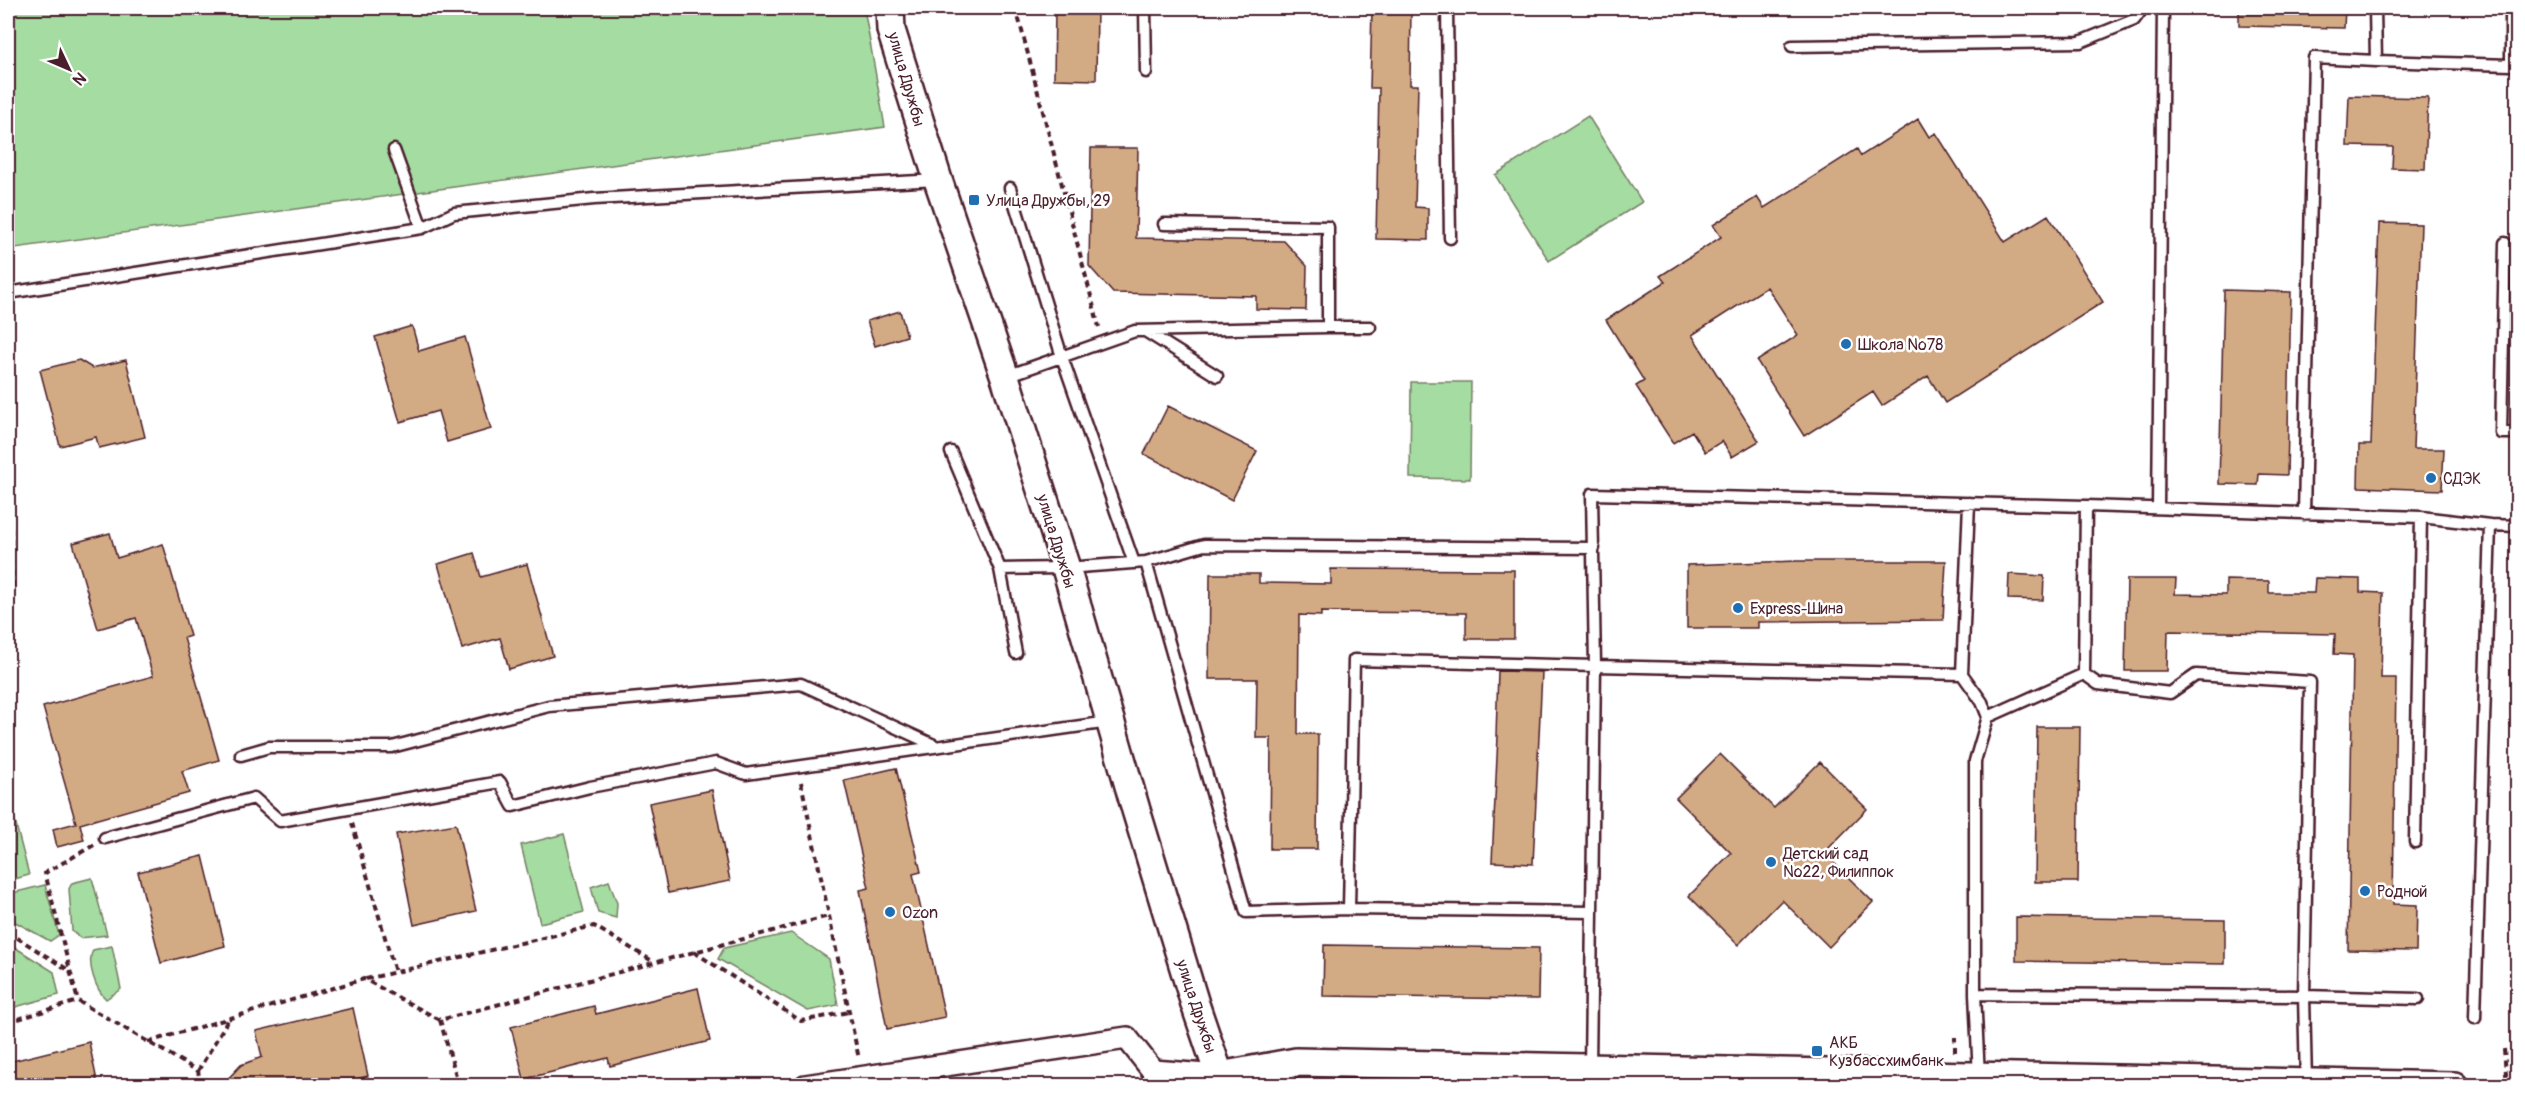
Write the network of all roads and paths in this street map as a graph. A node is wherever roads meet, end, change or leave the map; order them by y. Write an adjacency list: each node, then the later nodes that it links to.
1 (890, 8): 13 (street, улица Дружбы)
2 (1016, 8): 23 (path)
3 (1145, 8): 11 (lane)
4 (1447, 8): 17 (lane)
5 (2143, 8): 9 (lane)
6 (2163, 8): 32 (lane)
7 (2375, 8): 10 (lane)
8 (2511, 8): 10 (lane)
9 (1792, 46)
10 (2376, 61): 33 (lane)
11 (1146, 72)
12 (394, 150): 16 (lane)
13 (938, 180): 16 (lane); 26 (street, улица Дружбы)
14 (1010, 188): 24 (lane)
15 (1164, 224): 20 (lane)
16 (422, 228): 19 (lane)
17 (1450, 238)
18 (2505, 243): 27 (lane)
19 (8, 293)
20 (1328, 327): 21 (lane); 22 (lane)
21 (1370, 327)
22 (1145, 331): 23 (lane); 25 (lane)
23 (1102, 342): 24 (lane)
24 (1062, 357): 26 (lane); 39 (lane)
25 (1217, 376)
26 (1005, 377): 40 (street, улица Дружбы)
27 (2517, 433)
28 (951, 452): 41 (lane)
29 (8, 476): 42 (path)
30 (1969, 503): 31 (lane); 37 (lane); 45 (lane)
31 (2086, 506): 32 (lane); 46 (lane)
32 (2158, 508): 33 (lane)
33 (2304, 514): 34 (lane)
34 (2421, 517): 35 (lane); 54 (lane)
35 (2490, 525): 36 (lane); 70 (lane)
36 (2517, 525)
37 (1594, 548): 38 (lane); 44 (lane)
38 (1146, 562): 39 (lane); 55 (lane)
39 (1134, 563): 40 (lane)
40 (1066, 568): 41 (lane); 48 (street, улица Дружбы)
41 (1000, 569): 43 (lane)
42 (8, 608)
43 (1016, 653)
44 (1596, 666): 45 (lane); 55 (lane); 56 (lane)
45 (1962, 674): 47 (lane)
46 (2084, 674): 47 (lane); 65 (lane)
47 (1989, 717): 64 (lane)
48 (1110, 722): 49 (lane); 78 (street, улица Дружбы)
49 (934, 746): 50 (lane); 51 (lane)
50 (241, 755)
51 (797, 766): 52 (lane); 57 (path)
52 (348, 809): 53 (lane); 62 (path)
53 (105, 838): 61 (path)
54 (2415, 842)
55 (1349, 909): 56 (lane)
56 (1592, 912): 75 (lane)
57 (829, 916): 59 (path); 68 (path)
58 (8, 932): 61 (path)
59 (694, 952): 60 (path); 68 (path)
60 (655, 963): 62 (path); 71 (path)
61 (71, 972): 67 (path)
62 (395, 972): 63 (path)
63 (364, 979): 69 (path); 71 (path)
64 (1975, 994): 65 (lane); 79 (lane)
65 (2304, 996): 66 (lane); 80 (lane)
66 (2418, 999)
67 (78, 1001): 72 (path); 73 (path)
68 (849, 1012): 77 (path)
69 (228, 1018): 73 (path); 76 (path)
70 (2475, 1018)
71 (440, 1020): 82 (path)
72 (8, 1022)
73 (148, 1042): 76 (path)
74 (2504, 1049): 86 (path)
75 (1590, 1068): 78 (street); 79 (street)
76 (198, 1071): 81 (path)
77 (863, 1077): 78 (street); 83 (street)
78 (1222, 1081): 84 (street)
79 (1979, 1081): 80 (street)
80 (2307, 1082): 85 (street)
81 (201, 1086)
82 (459, 1086)
83 (806, 1086)
84 (1284, 1086)
85 (2454, 1086)
86 (2507, 1086)

